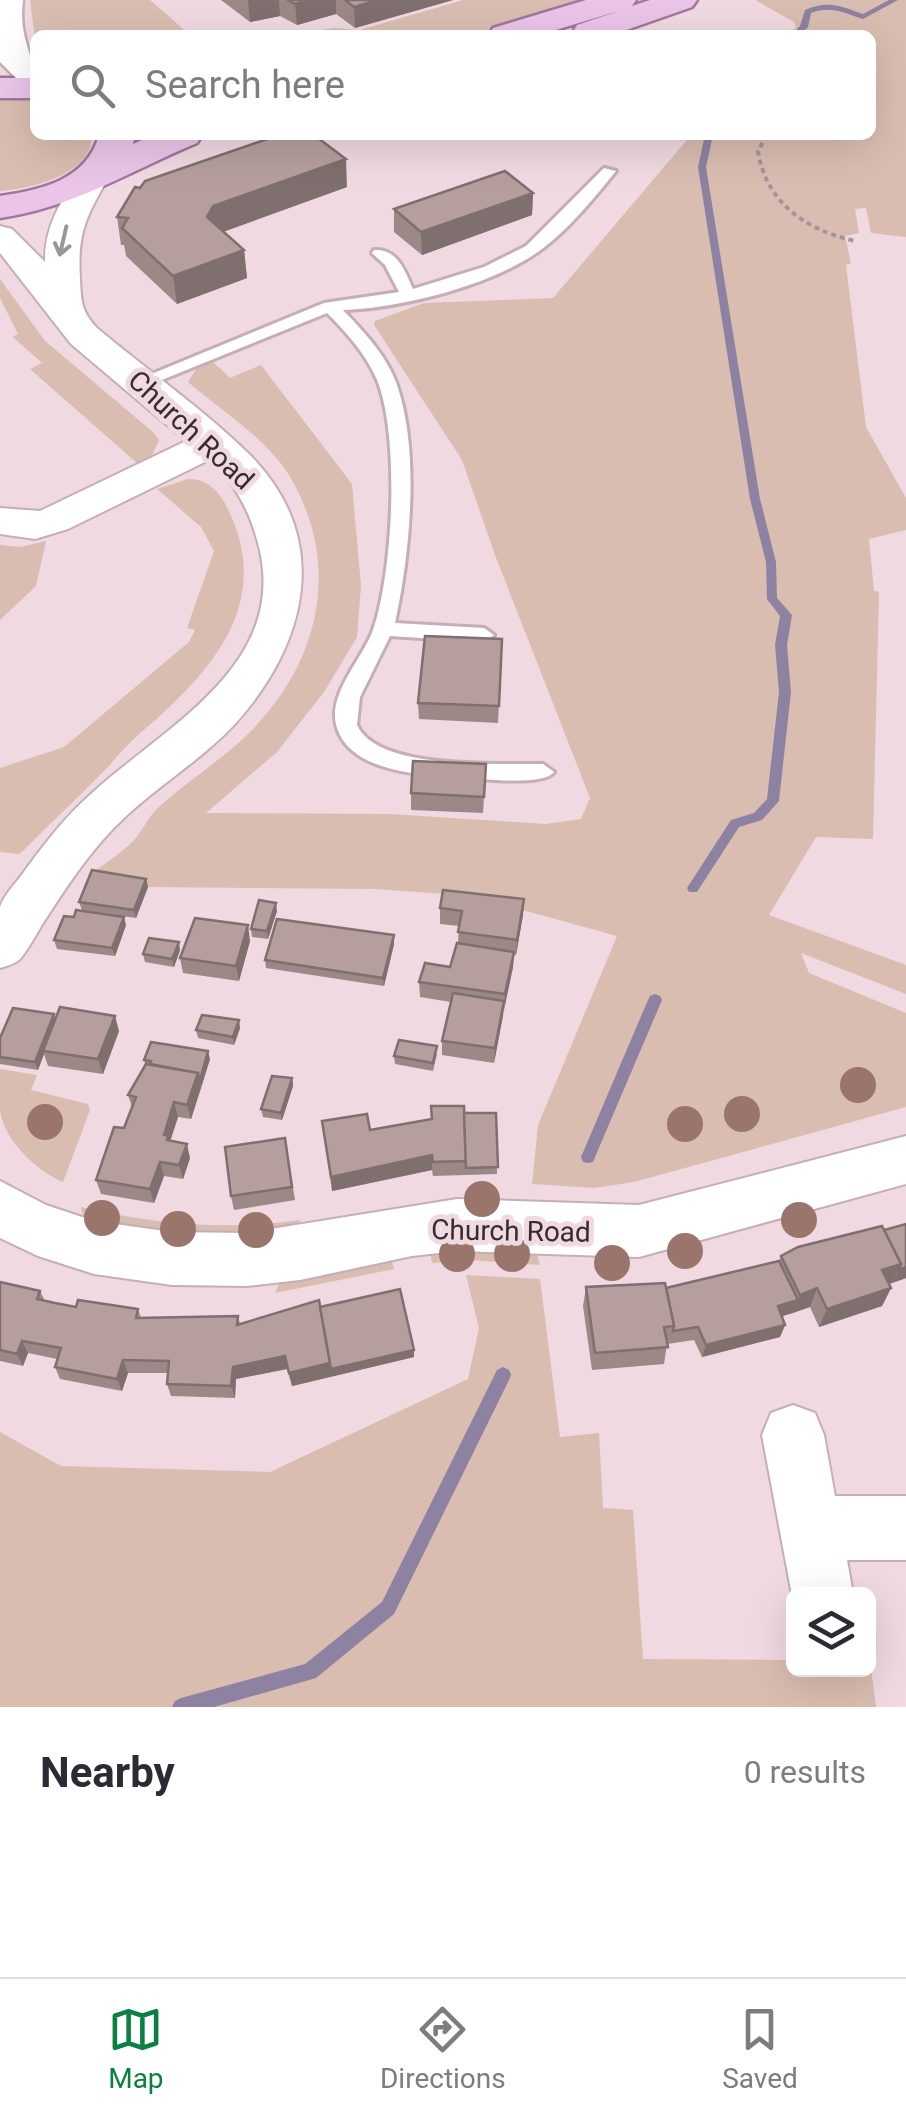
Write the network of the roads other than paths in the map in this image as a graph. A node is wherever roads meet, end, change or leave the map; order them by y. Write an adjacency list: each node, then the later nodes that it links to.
1 (7, 0): 6 (street)
2 (620, 0): 4 (main road)
3 (680, 0): 5 (main road)
4 (521, 30)
5 (593, 30)
6 (30, 74)
7 (0, 88): 8 (main road)
8 (30, 88)
9 (117, 140): 12 (main road)
10 (172, 140): 12 (main road)
11 (609, 171): 16 (lane)
12 (96, 173): 13 (main road); 18 (street, one-way to 18)
13 (0, 207)
14 (0, 236): 18 (street, Church Road)
15 (380, 253): 16 (lane)
16 (406, 293): 17 (lane)
17 (330, 306): 19 (lane); 22 (lane)
18 (64, 314): 19 (street, Church Road)
19 (141, 382): 20 (street, Church Road)
20 (213, 442): 21 (street); 25 (street, Church Road)
21 (0, 521)
22 (384, 628): 23 (lane); 24 (lane)
23 (484, 634)
24 (543, 772)
25 (19, 886): 26 (street, Church Road)
26 (0, 948)
27 (906, 1160): 28 (street, Church Road)
28 (0, 1206)
29 (793, 1435): 30 (street)
30 (810, 1528): 31 (street); 32 (street)
31 (906, 1528)
32 (820, 1587)

